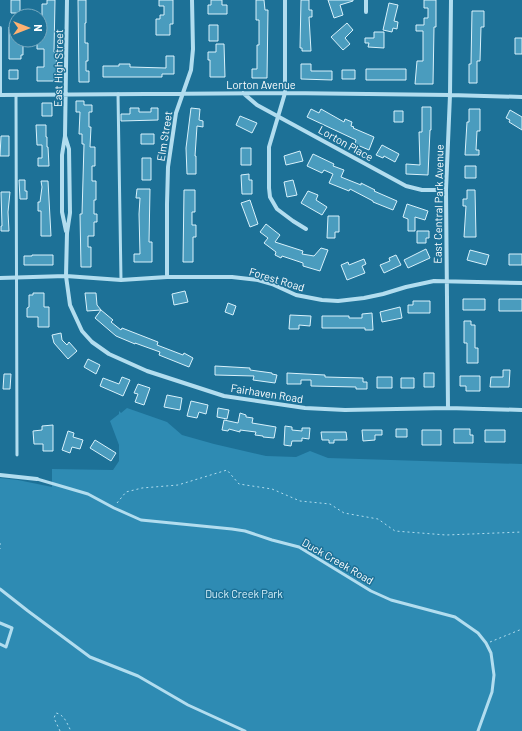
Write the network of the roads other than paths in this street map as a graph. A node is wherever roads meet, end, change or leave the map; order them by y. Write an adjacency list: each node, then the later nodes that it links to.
1 (67, 0): 11 (street, East High Street)
2 (192, 0): 8 (street, Elm Street)
3 (285, 0): 10 (street)
4 (366, 0): 6 (street)
5 (451, 0): 13 (street, East Central Park Avenue)
6 (366, 12)
7 (0, 28): 14 (street)
8 (183, 93): 9 (street, Lorton Avenue); 12 (street, Lorton Avenue); 23 (street, Elm Street)
9 (243, 93): 10 (street, Lorton Avenue); 17 (street, Lorton Place)
10 (285, 93): 13 (street, Lorton Avenue); 17 (street)
11 (67, 94): 12 (street, Lorton Avenue); 15 (street, Lorton Avenue); 18 (street, East High Street)
12 (118, 94): 26 (lane)
13 (450, 94): 16 (street, Lorton Avenue); 19 (street, East Central Park Avenue)
14 (0, 95): 15 (street, Lorton Avenue)
15 (16, 95): 25 (lane)
16 (522, 97)
17 (278, 116): 19 (street, Lorton Place); 20 (street)
18 (65, 136): 21 (street, East High Street); 21 (street, East High Street)
19 (446, 190): 27 (street, East Central Park Avenue)
20 (306, 229)
21 (67, 233): 22 (street, East High Street)
22 (66, 276): 25 (street, Forest Road); 26 (street, Forest Road); 29 (street, Fairhaven Road)
23 (167, 276): 26 (street, Forest Road); 27 (street, Forest Road)
24 (0, 278): 25 (street, Forest Road)
25 (17, 278): 31 (lane)
26 (121, 280)
27 (447, 281): 28 (street, Forest Road); 29 (street, East Central Park Avenue)
28 (522, 283)
29 (448, 408): 30 (street, Fairhaven Road)
30 (522, 410)
31 (17, 455)
32 (0, 475): 33 (street)
33 (37, 479): 38 (lane, Duck Creek Road)
34 (0, 589): 37 (lane)
35 (0, 623): 36 (lane)
36 (0, 644)
37 (245, 731)
38 (478, 731)

